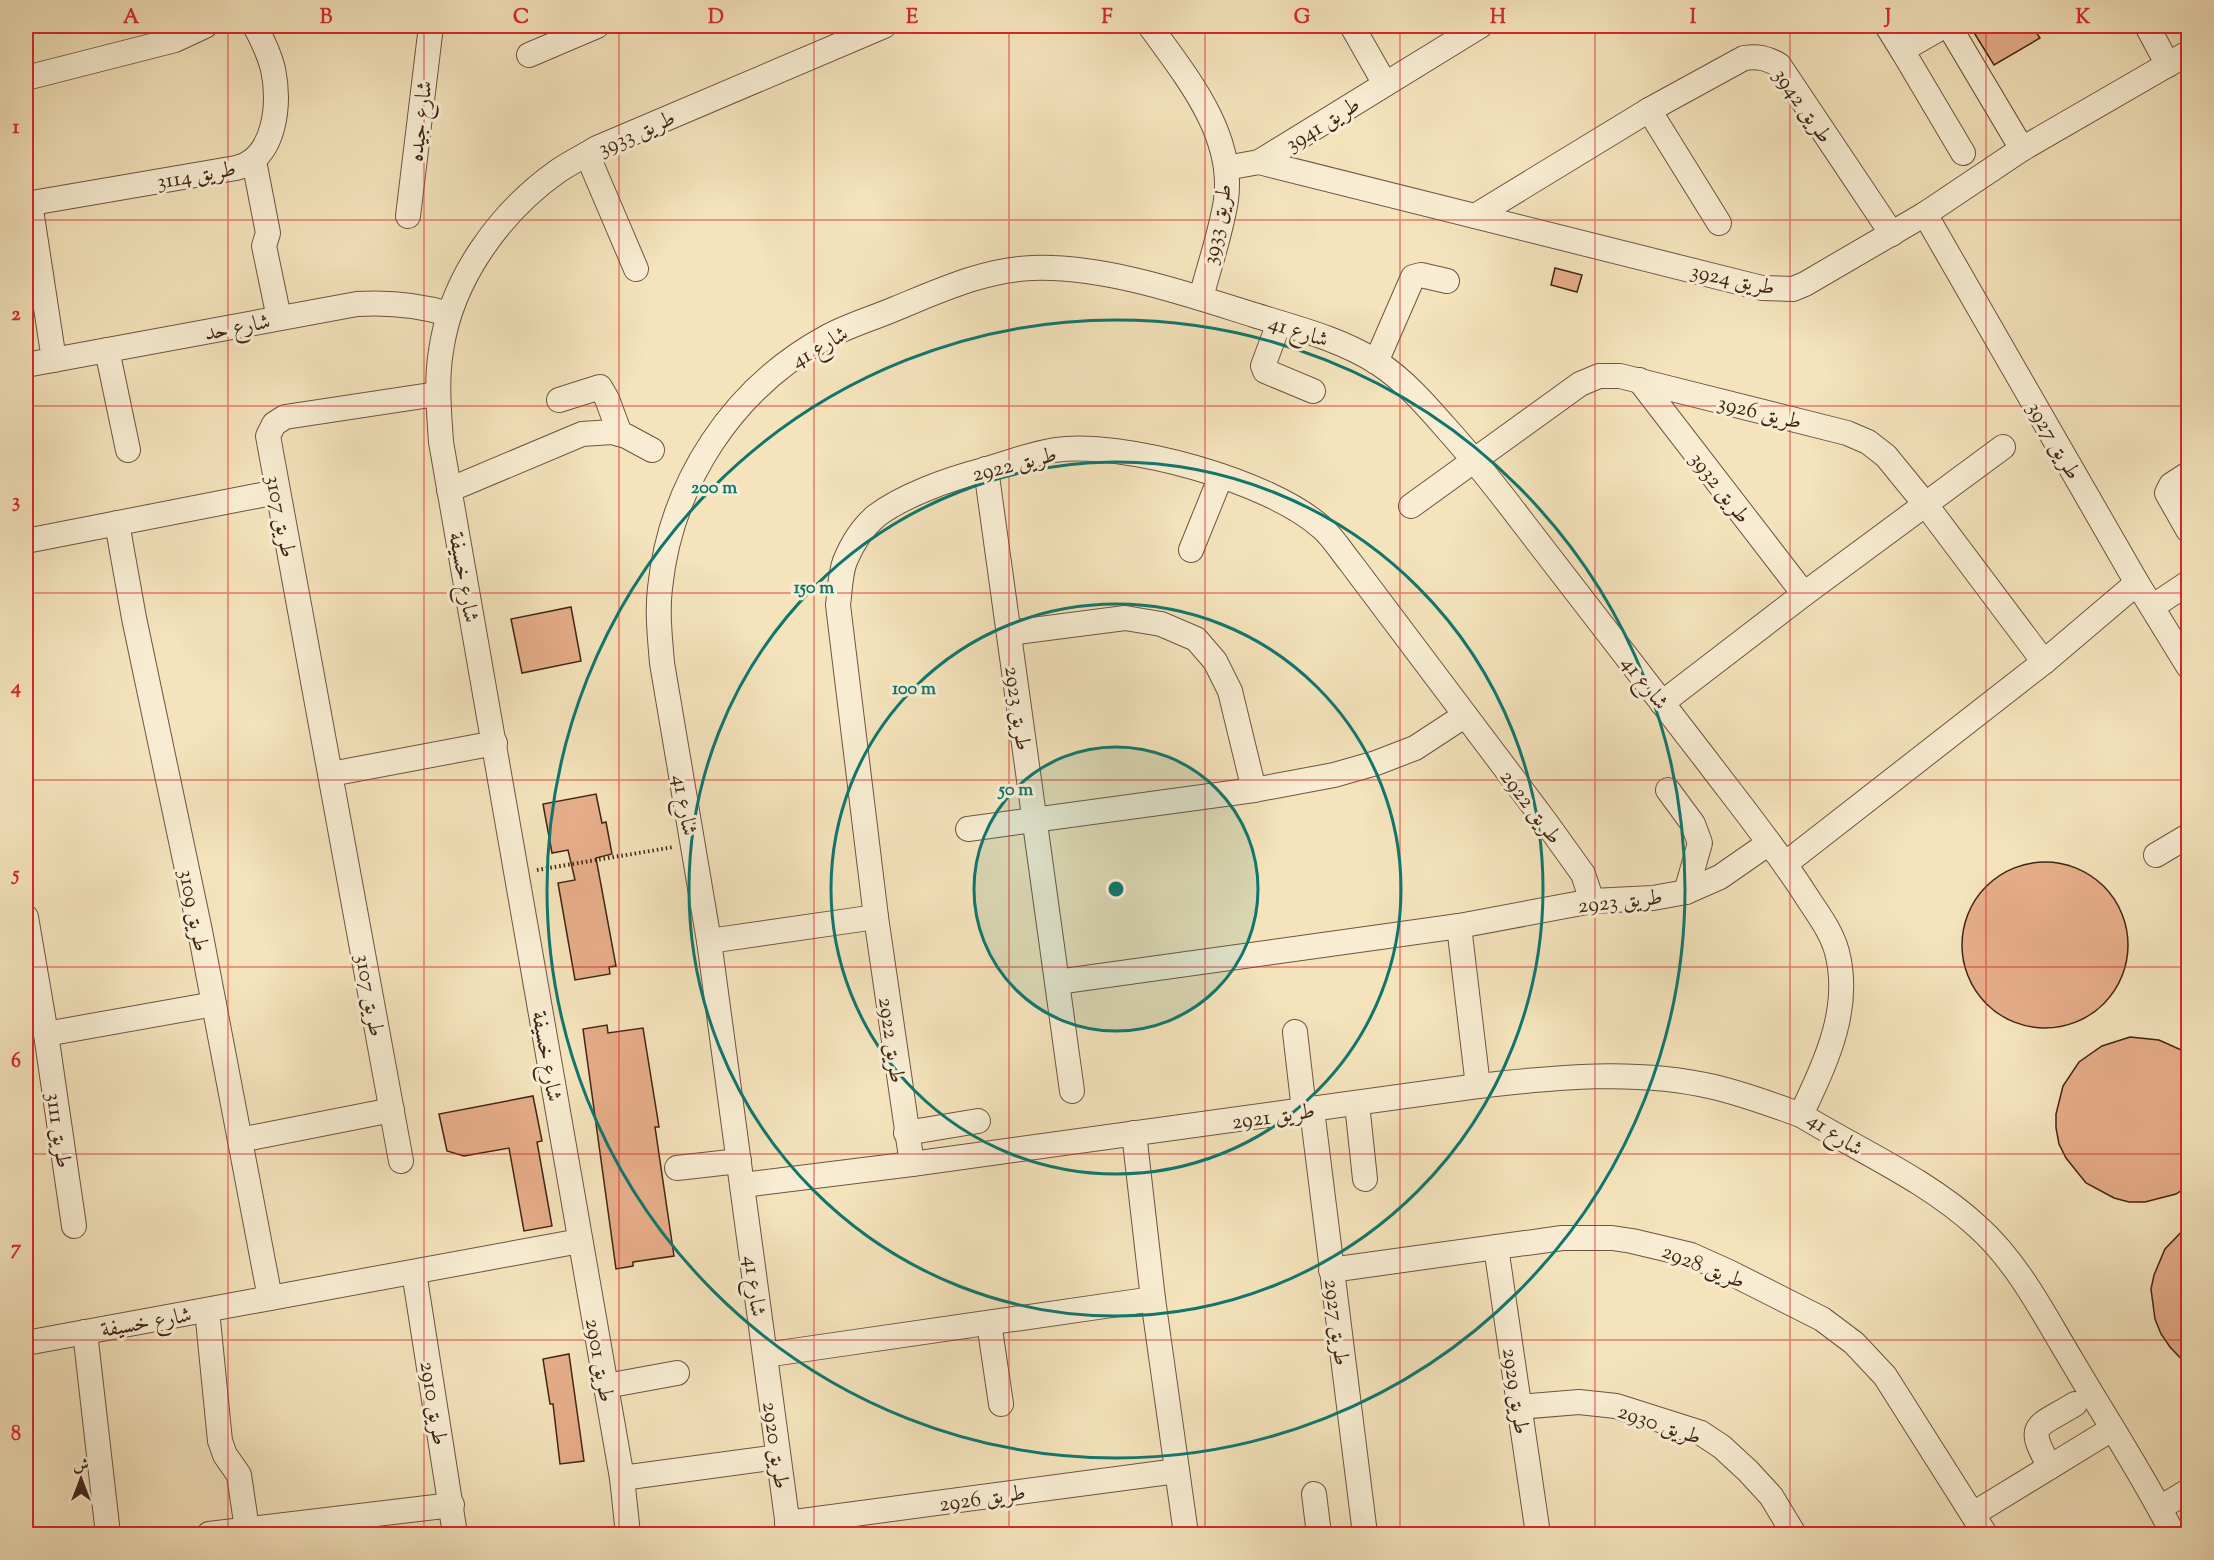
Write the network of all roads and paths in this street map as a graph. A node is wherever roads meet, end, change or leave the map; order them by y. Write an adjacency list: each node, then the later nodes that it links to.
1 (205, 26): 16 (street)
2 (255, 26): 22 (street, طريق 3114)
3 (431, 26): 27 (street, شارع جيده)
4 (597, 26): 14 (street)
5 (884, 26): 21 (street, طريق 3933)
6 (1150, 26): 24 (street, طريق 3933)
7 (1352, 26): 17 (street, طريق 3941)
8 (1480, 26): 17 (street, طريق 3941)
9 (1887, 26): 12 (street)
10 (1946, 26): 12 (street); 19 (street)
11 (2147, 26): 15 (street)
12 (1902, 50): 20 (street)
13 (2188, 53): 15 (street, طريق 3924)
14 (529, 55)
15 (2168, 65): 19 (street, طريق 3924)
16 (26, 78)
17 (1385, 84): 23 (street, طريق 3941)
18 (1648, 110): 28 (street, طريق 3942); 29 (street); 30 (street, طريق 3942)
19 (2022, 149): 26 (street, طريق 3924)
20 (1963, 153)
21 (586, 154): 31 (street); 34 (street, طريق 3933)
22 (254, 161): 25 (street, طريق 3114); 35 (street)
23 (1259, 162): 24 (street, طريق 3924); 28 (street, طريق 3924)
24 (1226, 168): 33 (street, طريق 3933)
25 (28, 204): 38 (street, طريق 3114)
26 (1924, 214): 30 (street, طريق 3924); 61 (street, طريق 3927)
27 (408, 216)
28 (1475, 216): 30 (street, طريق 3924)
29 (1719, 223)
30 (1892, 234)
31 (636, 269)
32 (1447, 281): 39 (street)
33 (1201, 298): 36 (street, شارع 41); 78 (street, شارع 41)
34 (449, 314): 35 (street, شارع حد); 43 (street, شارع خسيفة)
35 (279, 318): 37 (street, شارع حد)
36 (1279, 323): 39 (street, شارع 41); 42 (street)
37 (107, 350): 38 (street, شارع حد); 47 (street)
38 (54, 360): 40 (street, شارع حد)
39 (1376, 362): 49 (street, شارع 41)
40 (26, 365)
41 (1639, 380): 49 (street, طريق 3926); 55 (street, طريق 3926); 63 (street, طريق 3932)
42 (1313, 391)
43 (437, 394): 53 (street, شارع خسيفة); 54 (street, طريق 3107)
44 (560, 400): 45 (street)
45 (620, 434): 48 (street); 53 (street)
46 (2003, 447): 55 (street)
47 (128, 450)
48 (652, 450)
49 (1476, 461): 56 (street, طريق 3926); 68 (street, شارع 41)
50 (986, 469): 52 (street, طريق 2922); 65 (street, طريق 2923); 85 (street, طريق 2922)
51 (2188, 474): 58 (street)
52 (1221, 476): 60 (street); 69 (street, طريق 2922)
53 (449, 490): 70 (street, شارع خسيفة)
54 (277, 492): 57 (street); 71 (street, طريق 3107)
55 (1926, 505): 63 (street); 66 (street, طريق 3926)
56 (1411, 506)
57 (117, 523): 59 (street); 89 (street, طريق 3109)
58 (2188, 530)
59 (26, 541)
60 (1191, 550)
61 (2137, 583): 64 (street, طريق 3927); 66 (street)
62 (2188, 583): 64 (street)
63 (1804, 594): 68 (street)
64 (2152, 607): 67 (street, طريق 3927)
65 (1009, 633): 72 (street); 74 (street, طريق 2923)
66 (2044, 662): 80 (street)
67 (2188, 666)
68 (1662, 703): 77 (street, شارع 41)
69 (1464, 716): 72 (street); 83 (street, طريق 2922)
70 (495, 742): 71 (street); 81 (street, شارع خسيفة)
71 (331, 774): 95 (street, طريق 3107)
72 (1254, 790): 74 (street)
73 (1668, 790): 82 (street)
74 (1035, 821): 75 (street); 88 (street, طريق 2923)
75 (968, 829)
76 (2188, 836): 79 (street)
77 (1769, 843): 80 (street, شارع 41); 82 (street, طريق 2923)
78 (693, 844): 81 (path); 87 (street, شارع 41)
79 (2156, 855)
80 (1785, 864): 97 (street, شارع 41)
81 (517, 873): 109 (street, شارع خسيفة)
82 (1686, 892): 83 (street, طريق 2923)
83 (1592, 900): 86 (street, طريق 2923)
84 (26, 916): 91 (street, طريق 3111)
85 (876, 917): 87 (street); 99 (street, طريق 2922)
86 (1459, 926): 88 (street, طريق 2923); 92 (street)
87 (709, 941): 103 (street, شارع 41)
88 (1058, 982): 93 (street, طريق 2923)
89 (214, 1004): 91 (street); 101 (street, طريق 3109)
90 (1295, 1032): 96 (street, طريق 2927)
91 (46, 1034): 108 (street, طريق 3111)
92 (1478, 1086): 94 (street, طريق 2921); 97 (street, طريق 2921)
93 (1072, 1091)
94 (1357, 1104): 96 (street, طريق 2921); 106 (street)
95 (392, 1110): 101 (street); 102 (street, طريق 3107)
96 (1308, 1110): 100 (street, طريق 2921); 111 (street, طريق 2927)
97 (1801, 1114): 125 (street, شارع 41)
98 (978, 1121): 99 (street)
99 (906, 1133): 104 (street, طريق 2922)
100 (1134, 1133): 104 (street, طريق 2921); 114 (street)
101 (240, 1140): 113 (street, طريق 3109)
102 (401, 1161)
103 (739, 1161): 105 (street); 107 (street, شارع 41)
104 (912, 1164): 107 (street, طريق 2921)
105 (677, 1168)
106 (1365, 1179)
107 (743, 1185): 119 (street, شارع 41)
108 (74, 1226)
109 (580, 1241): 112 (street, شارع خسيفة); 121 (street, طريق 2901)
110 (1496, 1247): 111 (street, طريق 2928); 124 (street, طريق 2929); 134 (street, طريق 2928)
111 (1331, 1270): 144 (street, طريق 2927)
112 (414, 1272): 113 (street, شارع خسيفة); 132 (street, طريق 2910)
113 (270, 1298): 115 (street, شارع خسيفة)
114 (1153, 1299): 116 (street); 128 (street)
115 (207, 1310): 117 (street, شارع خسيفة); 135 (street)
116 (989, 1323): 119 (street); 122 (street)
117 (85, 1332): 118 (street, شارع خسيفة); 138 (street)
118 (26, 1343)
119 (765, 1355): 126 (street, طريق 2920)
120 (677, 1373): 121 (street)
121 (606, 1386): 129 (street, طريق 2901)
122 (1001, 1404)
123 (2075, 1404): 127 (street)
124 (1519, 1407): 145 (street, طريق 2929); 146 (street, طريق 2930)
125 (2112, 1429): 127 (street, طريق 2928); 133 (street, شارع 41)
126 (778, 1457): 129 (street); 136 (street, طريق 2920)
127 (2050, 1467): 134 (street, طريق 2928)
128 (1177, 1471): 136 (street, طريق 2926); 142 (street)
129 (622, 1478): 141 (street, طريق 2901)
130 (2188, 1491): 133 (street)
131 (1314, 1494): 143 (street)
132 (452, 1504): 137 (street); 140 (street, طريق 2910)
133 (2160, 1508): 147 (street, شارع 41)
134 (1979, 1524)
135 (247, 1529): 137 (street); 139 (street)
136 (788, 1529)
137 (288, 1530)
138 (108, 1534)
139 (209, 1534)
140 (455, 1534)
141 (628, 1534)
142 (1186, 1534)
143 (1318, 1534)
144 (1365, 1534)
145 (1538, 1534)
146 (1794, 1534)
147 (2174, 1534)

